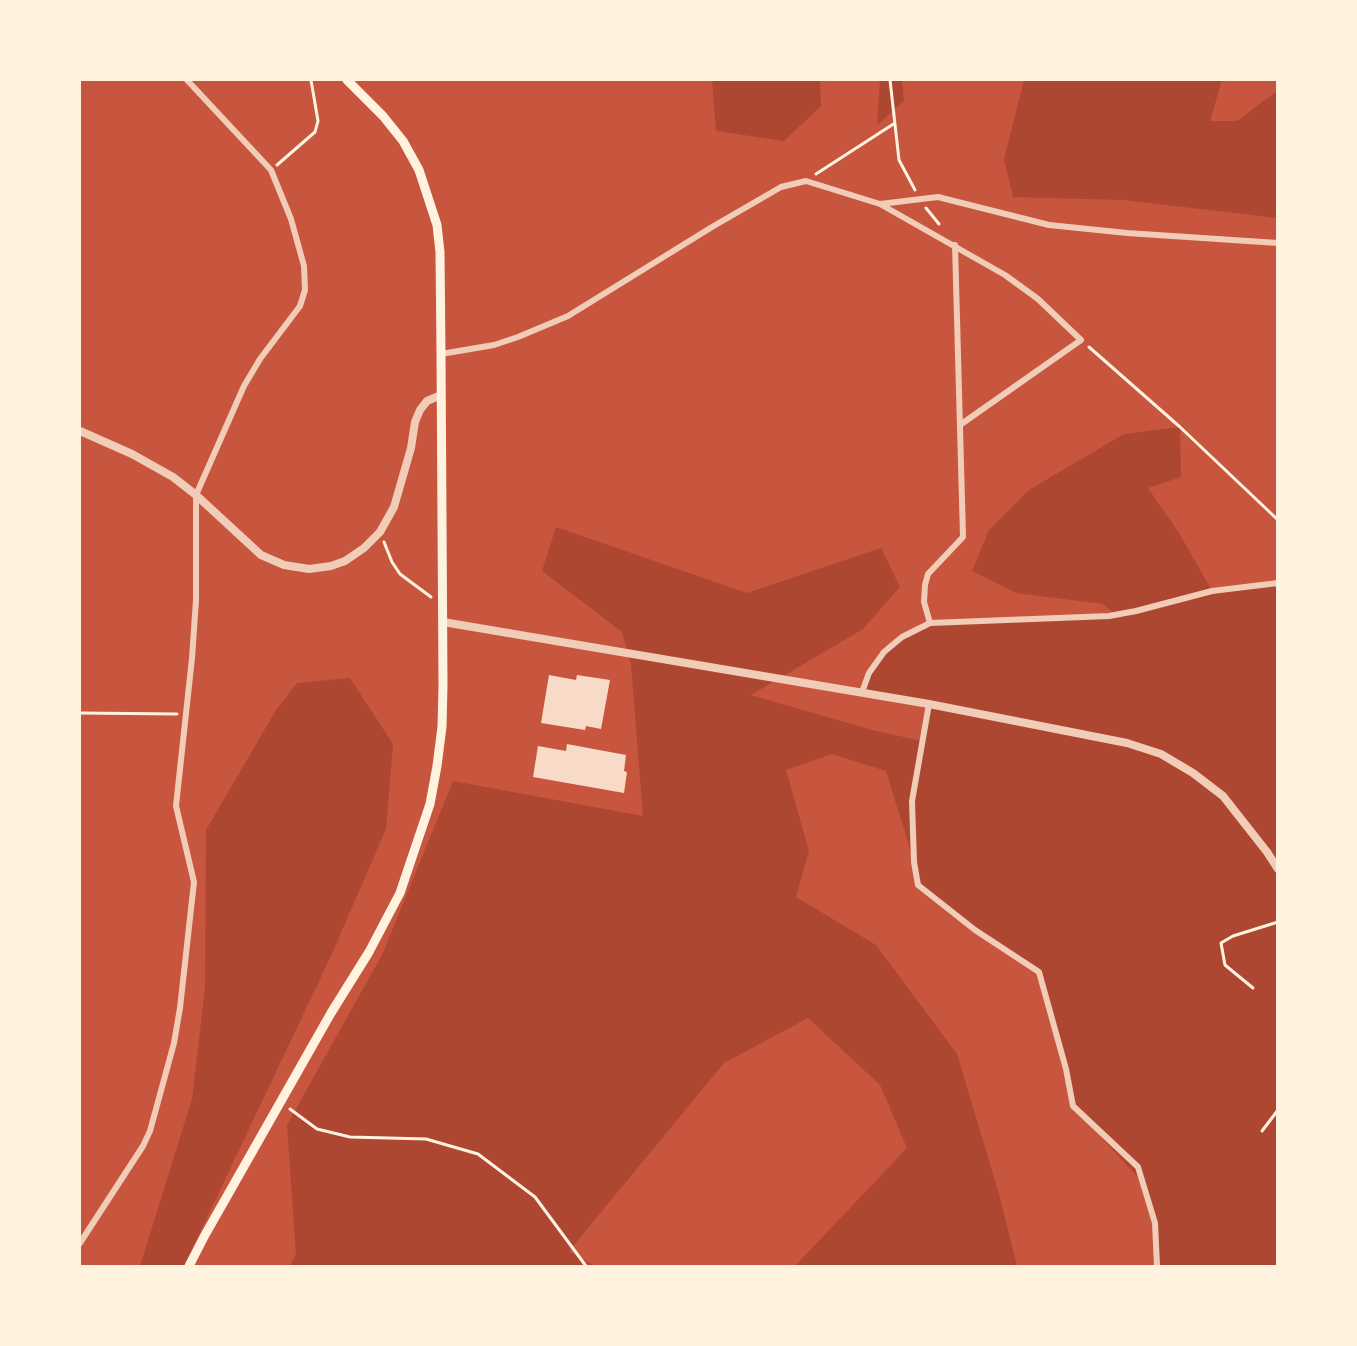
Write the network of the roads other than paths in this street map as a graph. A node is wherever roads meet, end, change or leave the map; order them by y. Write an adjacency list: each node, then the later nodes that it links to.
1 (187, 80): 10 (street)
2 (347, 80): 6 (main road)
3 (879, 204): 4 (street); 5 (street); 6 (street)
4 (1278, 243)
5 (955, 245): 8 (street); 8 (street)
6 (441, 354): 7 (main road)
7 (441, 396): 10 (street); 12 (main road)
8 (960, 425): 13 (street)
9 (80, 431): 10 (street)
10 (196, 495): 17 (street)
11 (1278, 583): 13 (street)
12 (443, 622): 14 (street); 18 (main road)
13 (930, 624): 14 (street)
14 (862, 692): 15 (street)
15 (929, 704): 16 (street); 19 (street)
16 (1278, 869)
17 (80, 1241)
18 (189, 1266)
19 (1157, 1266)

